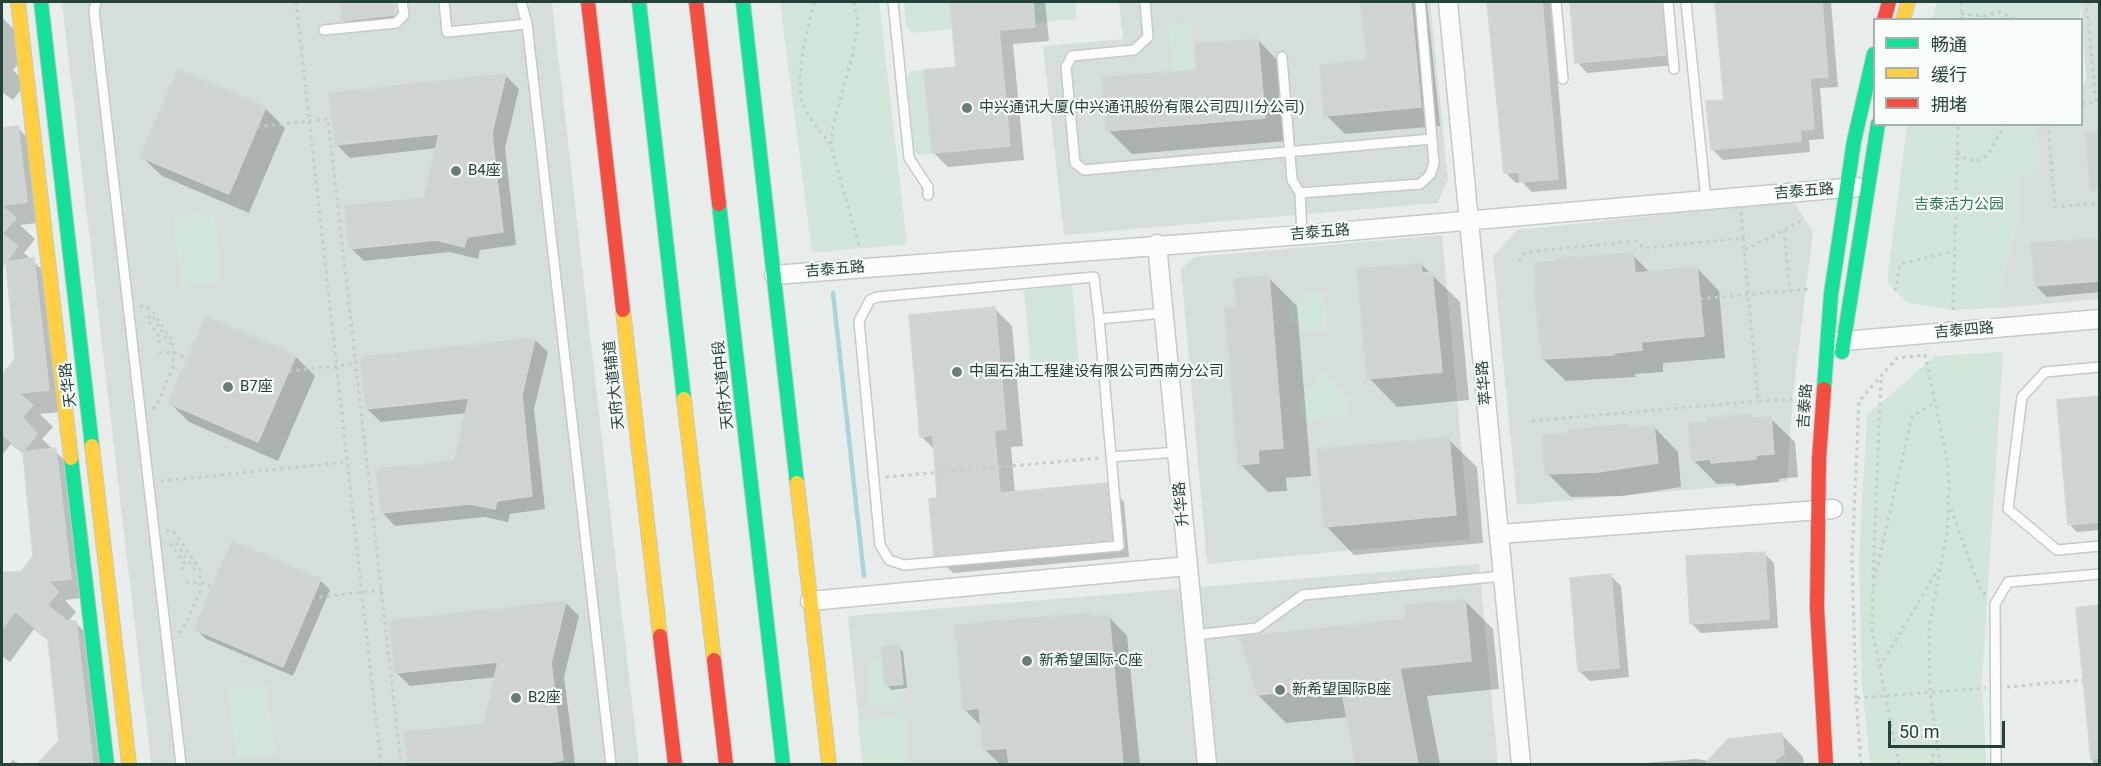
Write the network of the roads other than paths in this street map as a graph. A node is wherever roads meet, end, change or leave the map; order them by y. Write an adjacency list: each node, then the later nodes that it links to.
1 (18, 2): 58 (street, 天华路)
2 (41, 2): 59 (street, 天华路)
3 (96, 2): 60 (lane)
4 (402, 2): 23 (lane)
5 (444, 2): 22 (lane)
6 (521, 2): 22 (lane)
7 (588, 2): 62 (street, 天府大道辅道)
8 (639, 2): 63 (street)
9 (696, 2): 64 (street, 天府大道中段)
10 (743, 2): 39 (street)
11 (893, 2): 34 (lane)
12 (1145, 2): 30 (lane)
13 (1420, 2): 29 (lane)
14 (1448, 2): 36 (street, 萃华路)
15 (1556, 2): 27 (lane)
16 (1668, 2): 26 (lane)
17 (1686, 2): 35 (lane)
18 (1889, 2): 20 (street)
19 (1908, 2): 21 (street)
20 (1885, 18)
21 (1904, 18)
22 (527, 24): 61 (lane)
23 (324, 30)
24 (1282, 57): 30 (lane)
25 (1873, 62): 32 (street, 吉泰路)
26 (1674, 69)
27 (1563, 79)
28 (1878, 126): 31 (street, 吉泰路)
29 (1432, 139): 30 (lane); 33 (lane)
30 (1289, 152): 33 (lane)
31 (1866, 186): 32 (street, 吉泰五路); 43 (street, 吉泰路)
32 (1847, 188): 35 (street, 吉泰五路); 43 (street, 吉泰路)
33 (1299, 193): 37 (lane)
34 (928, 195)
35 (1706, 200): 36 (street, 吉泰五路)
36 (1469, 220): 37 (street, 吉泰五路); 51 (street, 萃华路)
37 (1302, 234): 38 (street, 吉泰五路)
38 (1157, 244): 39 (street, 吉泰五路); 40 (street, 升华路)
39 (774, 274): 56 (street)
40 (1164, 313): 41 (lane); 48 (street, 升华路)
41 (1099, 319): 49 (lane); 49 (lane)
42 (2100, 320): 43 (street, 吉泰四路)
43 (1835, 341): 44 (street, 吉泰路); 50 (street, 吉泰路)
44 (1840, 367)
45 (2100, 367): 52 (lane)
46 (1836, 426): 47 (street, 吉泰路)
47 (1834, 449)
48 (1177, 452): 49 (lane); 53 (street, 升华路)
49 (1111, 457)
50 (1829, 510): 51 (street); 68 (street, 吉泰路)
51 (1499, 534): 55 (street, 萃华路)
52 (2100, 546)
53 (1188, 566): 56 (street); 57 (street, 升华路)
54 (2100, 574): 69 (lane)
55 (1503, 576): 57 (lane); 67 (street, 萃华路)
56 (810, 601): 65 (street)
57 (1194, 635): 66 (street, 升华路)
58 (106, 765)
59 (129, 765)
60 (181, 765)
61 (611, 765)
62 (675, 765)
63 (726, 765)
64 (783, 765)
65 (829, 765)
66 (1207, 765)
67 (1521, 765)
68 (1826, 765)
69 (1996, 765)

